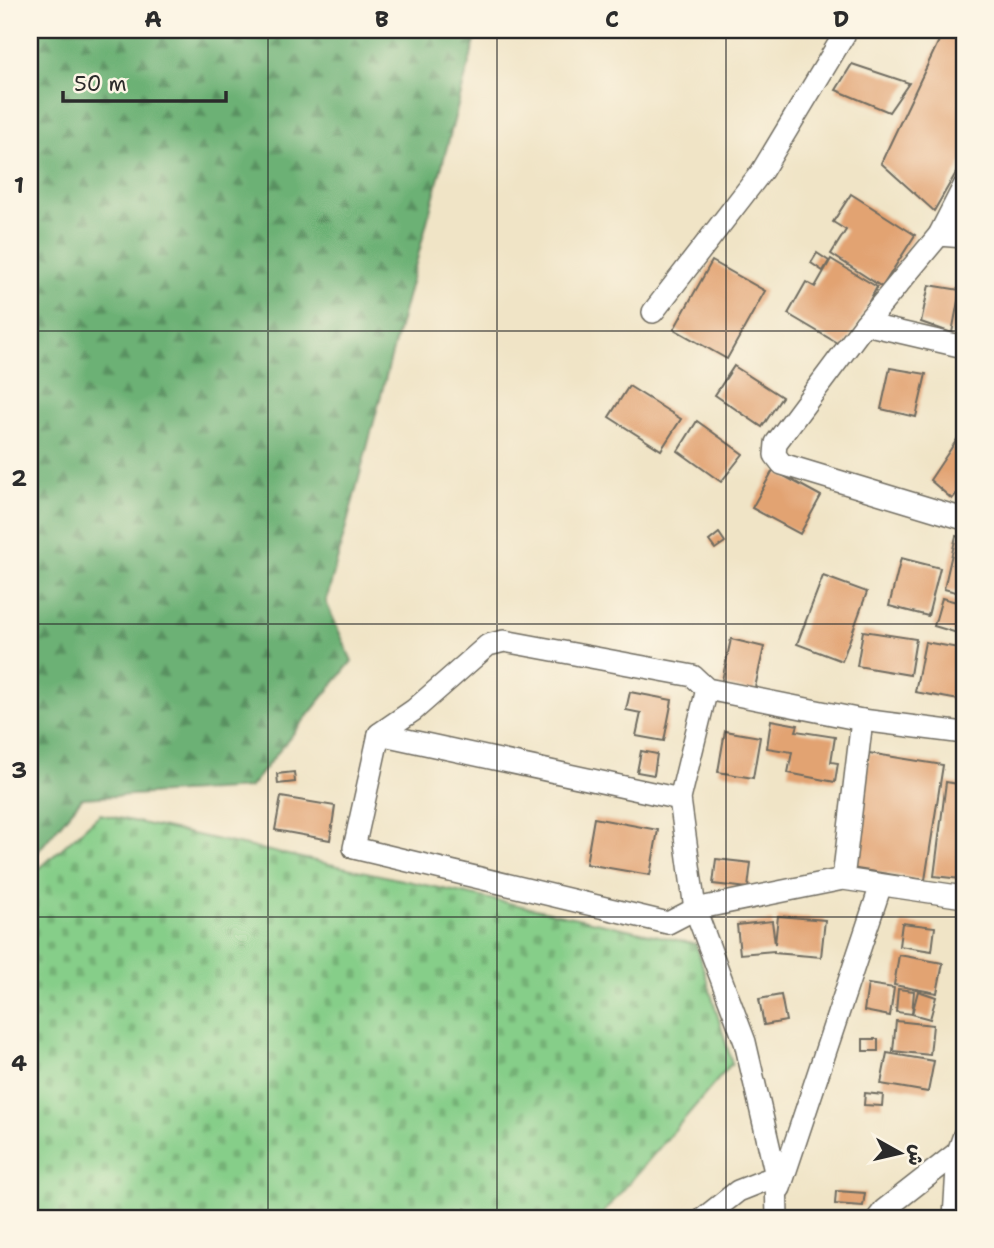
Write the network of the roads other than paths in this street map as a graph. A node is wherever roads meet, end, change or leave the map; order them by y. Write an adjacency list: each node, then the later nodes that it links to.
1 (848, 30): 5 (street)
2 (964, 186): 3 (street)
3 (939, 234): 4 (street); 6 (street)
4 (964, 237)
5 (653, 312)
6 (865, 324): 7 (street); 8 (street)
7 (964, 347)
8 (964, 519)
9 (707, 689): 10 (street); 12 (street); 13 (street)
10 (862, 720): 11 (street); 14 (street)
11 (964, 733)
12 (379, 734): 13 (street); 17 (street)
13 (680, 799): 17 (street)
14 (843, 879): 15 (street); 17 (street)
15 (881, 885): 16 (street); 19 (street)
16 (964, 897)
17 (695, 909): 19 (street)
18 (961, 1144): 22 (street); 23 (street)
19 (776, 1186): 20 (street); 21 (street)
20 (704, 1218)
21 (777, 1218)
22 (878, 1218)
23 (954, 1218)

